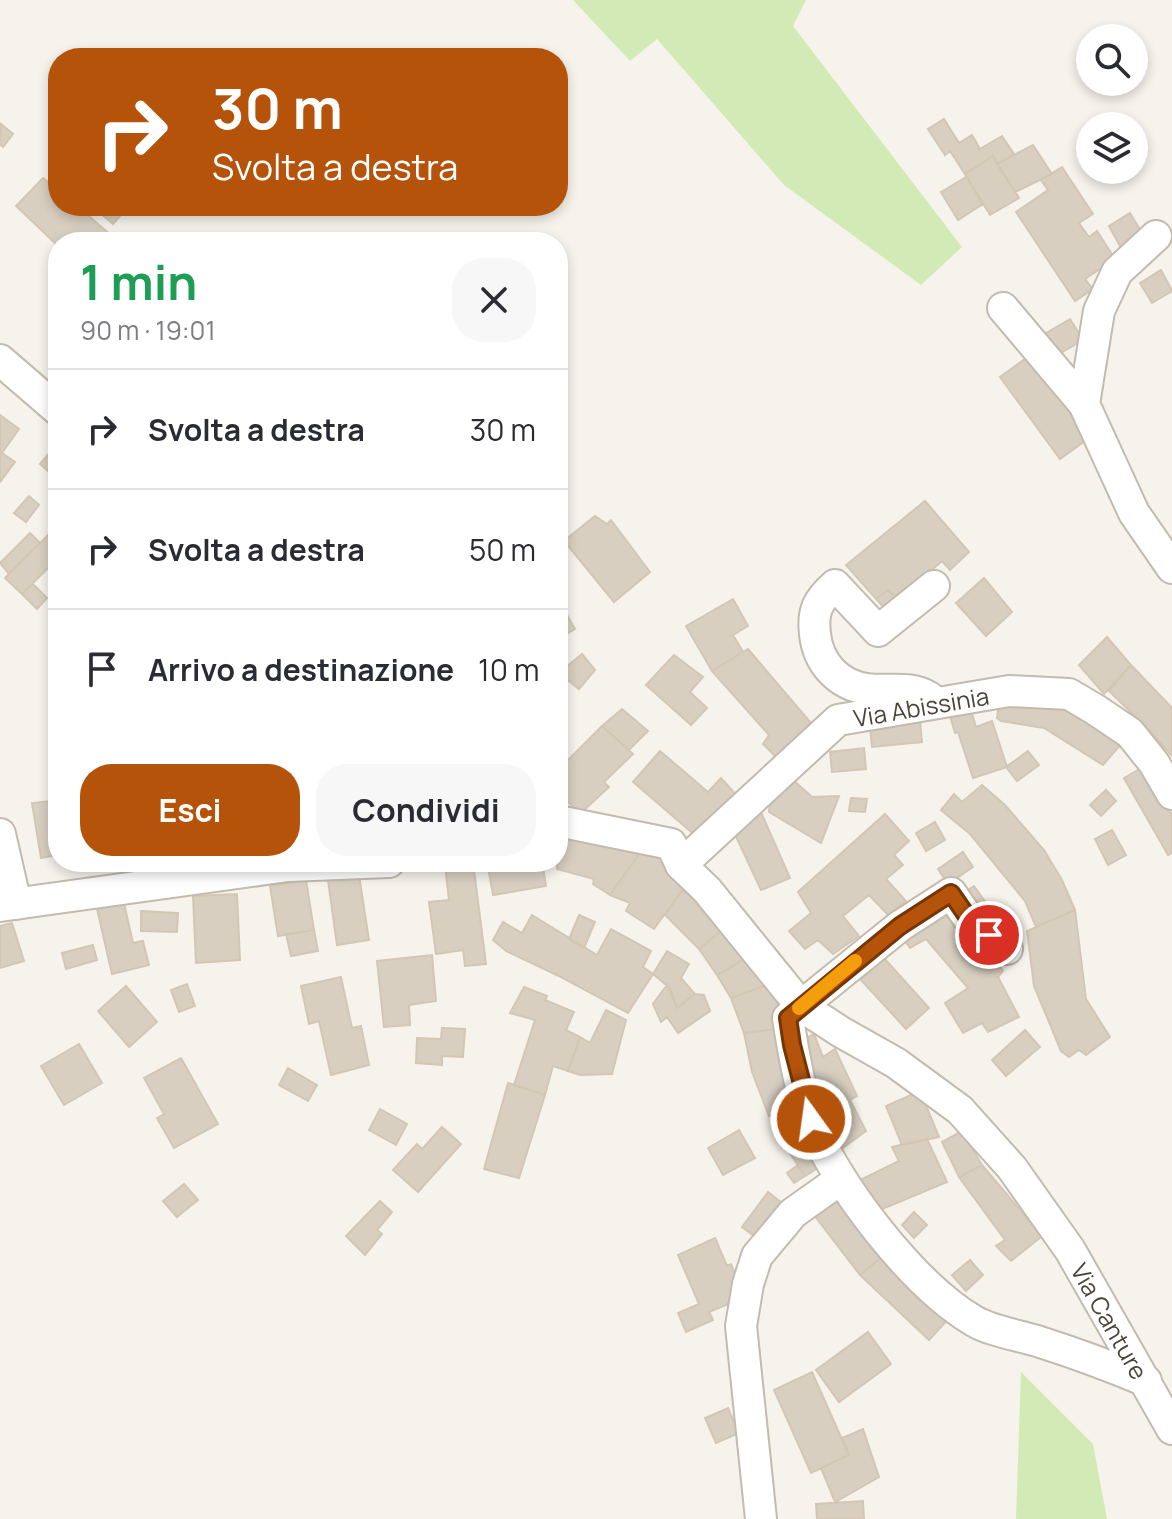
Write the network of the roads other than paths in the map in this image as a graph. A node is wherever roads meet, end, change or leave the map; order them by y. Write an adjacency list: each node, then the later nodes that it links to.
1 (1156, 236): 5 (street)
2 (1003, 308): 5 (street)
3 (0, 360): 4 (street)
4 (48, 401)
5 (1084, 404): 6 (street)
6 (1172, 568)
7 (934, 586): 8 (street)
8 (937, 702): 9 (street, Via Abissinia); 12 (street, Via Abissinia)
9 (1172, 794)
10 (568, 823): 12 (street, Via Canture)
11 (0, 834): 14 (street)
12 (681, 865): 16 (street, Via Canture)
13 (234, 872): 14 (street)
14 (8, 905)
15 (1007, 949): 16 (street)
16 (801, 1006): 17 (street, Via Canture); 18 (street, Via Canture)
17 (841, 1179): 18 (street, Via Canture); 20 (street)
18 (1146, 1381): 19 (street)
19 (1172, 1429)
20 (761, 1519)

